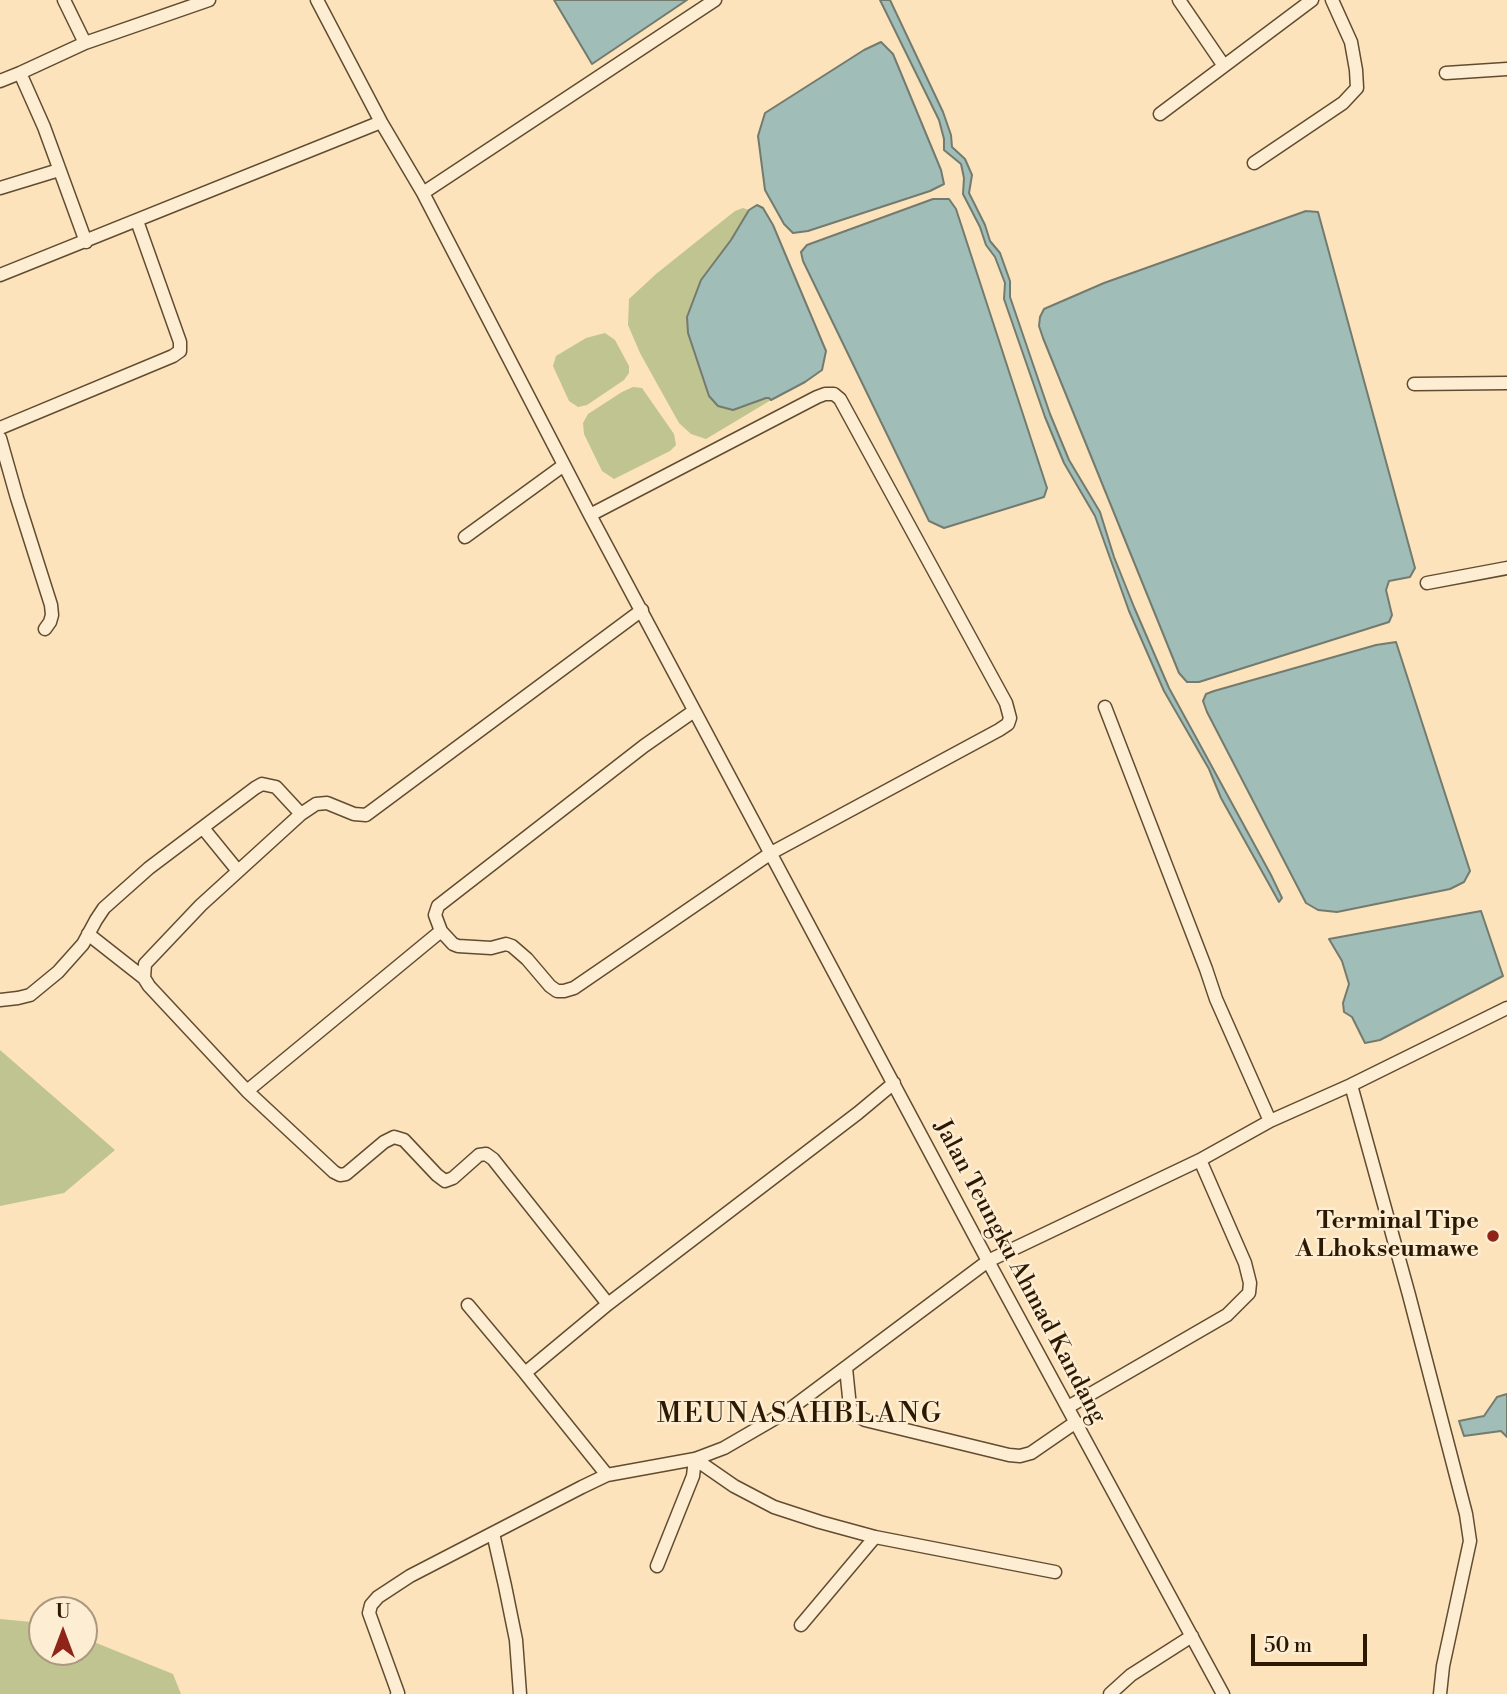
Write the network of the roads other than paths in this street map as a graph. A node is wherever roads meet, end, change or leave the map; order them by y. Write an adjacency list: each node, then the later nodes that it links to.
1 (64, 0): 9 (street)
2 (209, 0): 8 (street)
3 (317, 0): 16 (street, Jalan Teungku Ahmad Kandang)
4 (715, 0): 20 (street)
5 (1179, 0): 10 (street)
6 (1312, 0): 10 (street)
7 (1332, 0): 17 (street)
8 (186, 4): 9 (street)
9 (85, 43): 12 (street)
10 (1224, 66): 15 (street)
11 (1507, 69): 13 (street)
12 (20, 72): 14 (street); 18 (street)
13 (1446, 73)
14 (0, 81)
15 (1160, 114)
16 (382, 122): 20 (street, Jalan Teungku Ahmad Kandang); 21 (street)
17 (1254, 163)
18 (59, 170): 19 (street); 22 (street)
19 (0, 188)
20 (423, 193): 28 (street, Jalan Teungku Ahmad Kandang)
21 (137, 221): 22 (street); 26 (street)
22 (86, 242): 23 (street)
23 (0, 275)
24 (1507, 383): 25 (street)
25 (1414, 384)
26 (0, 428)
27 (0, 438): 34 (street)
28 (564, 466): 29 (street, Jalan Teungku Ahmad Kandang); 30 (street)
29 (590, 515): 33 (street, Jalan Teungku Ahmad Kandang); 39 (street)
30 (465, 537)
31 (1507, 568): 32 (street)
32 (1427, 583)
33 (642, 610): 36 (street, Jalan Teungku Ahmad Kandang); 37 (street)
34 (45, 629)
35 (1105, 708): 49 (street)
36 (694, 711): 39 (street, Jalan Teungku Ahmad Kandang); 41 (street)
37 (301, 814): 38 (street); 40 (street)
38 (203, 828): 40 (street); 42 (street)
39 (776, 862): 41 (street); 46 (street, Jalan Teungku Ahmad Kandang)
40 (238, 871): 43 (street)
41 (441, 931): 48 (street)
42 (88, 934): 43 (street); 44 (street)
43 (145, 978): 48 (street)
44 (0, 1000)
45 (1507, 1008): 47 (street)
46 (894, 1083): 51 (street, Jalan Teungku Ahmad Kandang); 52 (street)
47 (1351, 1085): 49 (street); 70 (street)
48 (247, 1091): 52 (street)
49 (1270, 1121): 50 (street)
50 (1200, 1160): 51 (street); 56 (street)
51 (988, 1261): 54 (street); 56 (street, Jalan Teungku Ahmad Kandang)
52 (608, 1304): 55 (street)
53 (468, 1305): 55 (street)
54 (846, 1368): 57 (street); 58 (street)
55 (524, 1373): 59 (street)
56 (1068, 1407): 57 (street, Jalan Teungku Ahmad Kandang)
57 (1076, 1422): 65 (street, Jalan Teungku Ahmad Kandang)
58 (695, 1459): 59 (street); 61 (street); 62 (street)
59 (607, 1475): 60 (street)
60 (493, 1533): 66 (street); 67 (street)
61 (875, 1537): 63 (street); 64 (street)
62 (657, 1566)
63 (1055, 1572)
64 (801, 1625)
65 (1192, 1636): 68 (street); 69 (street, Jalan Teungku Ahmad Kandang)
66 (398, 1694)
67 (520, 1694)
68 (1110, 1694)
69 (1223, 1694)
70 (1440, 1694)

